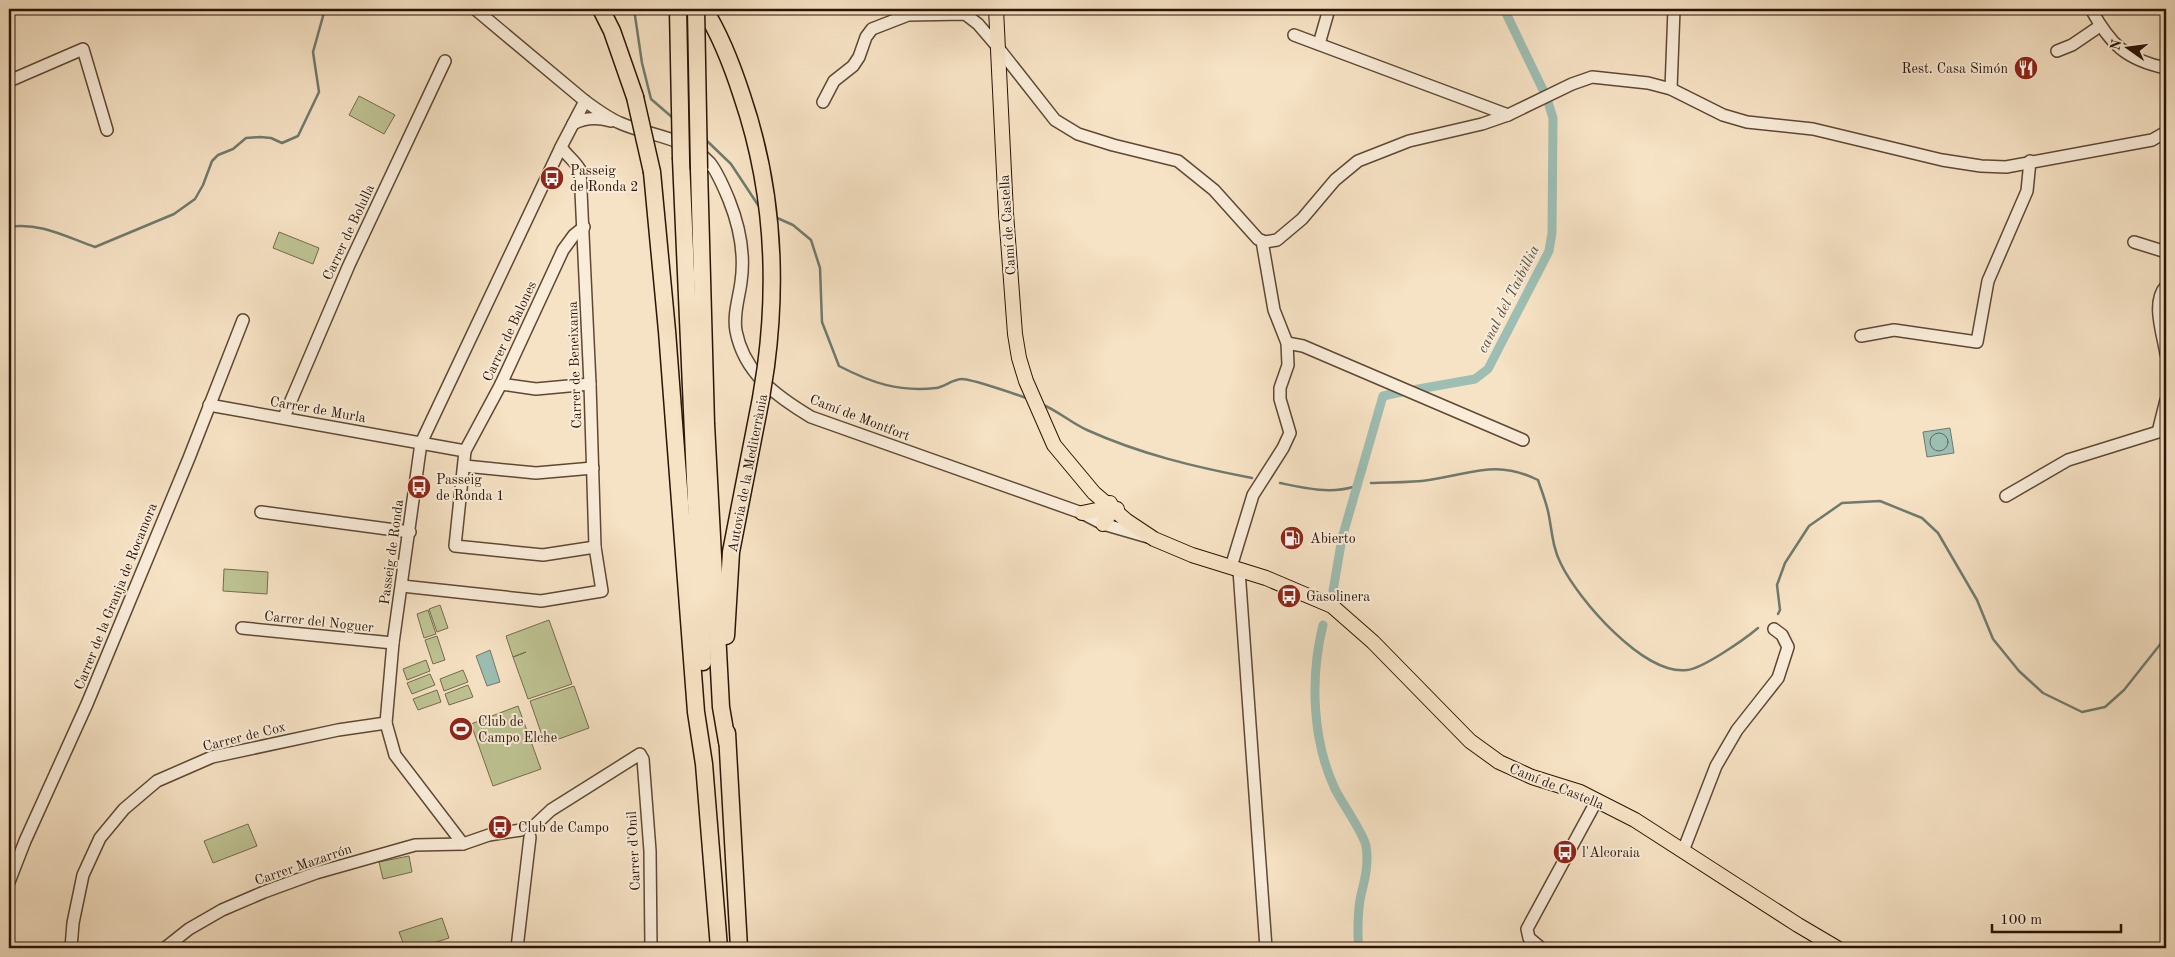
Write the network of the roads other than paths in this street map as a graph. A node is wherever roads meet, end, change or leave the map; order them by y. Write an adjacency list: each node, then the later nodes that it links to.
1 (475, 9): 20 (street, Camí de Montfort)
2 (601, 9): 66 (highway, bridge)
3 (678, 9): 66 (highway, bridge)
4 (696, 9): 65 (highway, bridge)
5 (704, 9): 65 (highway, Autovia de la Mediterrània, bridge)
6 (996, 9): 14 (main road, Camí de Castella)
7 (1329, 9): 13 (street)
8 (1674, 9): 19 (street)
9 (2091, 9): 11 (street)
10 (966, 12): 14 (street); 21 (street)
11 (2100, 26): 15 (street); 17 (street)
12 (1294, 35): 13 (street)
13 (1320, 44): 22 (street)
14 (996, 45): 30 (street); 43 (main road, Camí de Castella)
15 (2057, 51)
16 (445, 61): 42 (street, Carrer de Bolulla)
17 (2166, 68)
18 (9, 81): 25 (street)
19 (1671, 89): 22 (street); 28 (street)
20 (585, 101): 23 (street, Camí de Montfort); 24 (street, Passeig de Ronda)
21 (823, 102)
22 (1508, 115): 30 (street)
23 (620, 123): 24 (street); 54 (street, Camí de Montfort)
24 (573, 124): 27 (street, Passeig de Ronda)
25 (107, 130)
26 (2166, 132): 28 (street)
27 (561, 147): 29 (street, Carrer de Beneixama); 45 (street, Passeig de Ronda)
28 (2030, 161): 35 (street)
29 (584, 227): 38 (street, Carrer de Balones); 39 (street, Carrer de Beneixama)
30 (1262, 241): 36 (street)
31 (2134, 242): 32 (street)
32 (2166, 252)
33 (2166, 286): 37 (street)
34 (243, 320): 41 (street, Carrer de la Granja de Rocamora)
35 (1861, 336)
36 (1287, 343): 44 (street); 59 (street)
37 (2166, 354)
38 (501, 384): 39 (street); 46 (street, Carrer de Balones)
39 (590, 384): 48 (street, Carrer de Beneixama)
40 (2166, 400): 51 (street)
41 (209, 405): 42 (street, Carrer de Murla); 71 (street, Carrer de la Granja de Rocamora)
42 (284, 418): 45 (street, Carrer de Murla)
43 (1051, 435): 49 (main road, Camí de Castella); 50 (main road, Camí de Castella)
44 (1523, 440)
45 (421, 443): 46 (street); 56 (street, Passeig de Ronda)
46 (465, 451): 47 (street, Carrer de Balones)
47 (465, 466): 48 (street); 58 (street, Carrer de Balones)
48 (593, 468): 58 (street, Carrer de Beneixama)
49 (1083, 471): 52 (main road); 57 (main road, Camí de Castella)
50 (1094, 493): 52 (main road, Camí de Castella); 54 (street)
51 (2006, 496)
52 (1112, 509): 54 (main road); 55 (main road); 57 (main road, Camí de Castella)
53 (261, 512): 56 (street)
54 (1082, 513): 55 (street, Camí de Montfort)
55 (1103, 524): 57 (street, Camí de Montfort)
56 (410, 532): 60 (street, Passeig de Ronda)
57 (1158, 536): 59 (main road, Camí de Castella)
58 (595, 547): 60 (street, Carrer de Beneixama)
59 (1229, 566): 67 (main road, Camí de Castella); 78 (street)
60 (402, 586): 63 (street, Passeig de Ronda)
61 (242, 628): 63 (street, Carrer del Noguer)
62 (1774, 629): 70 (street)
63 (394, 643): 64 (street, Passeig de Ronda)
64 (386, 723): 69 (street, Passeig de Ronda); 72 (street, Carrer de Cox)
65 (727, 742): 77 (highway, Autovia de la Mediterrània)
66 (704, 764): 76 (highway)
67 (1597, 800): 70 (main road, Camí de Castella); 79 (street)
68 (526, 834): 69 (street); 74 (street); 75 (street, Carrer d'Onil)
69 (463, 844): 73 (street, Carrer Mazarrón)
70 (1683, 851): 80 (main road, Camí de Castella)
71 (9, 882)
72 (71, 948)
73 (165, 948)
74 (517, 948)
75 (651, 948)
76 (719, 948)
77 (739, 948)
78 (1266, 948)
79 (1541, 948)
80 (1837, 948)

